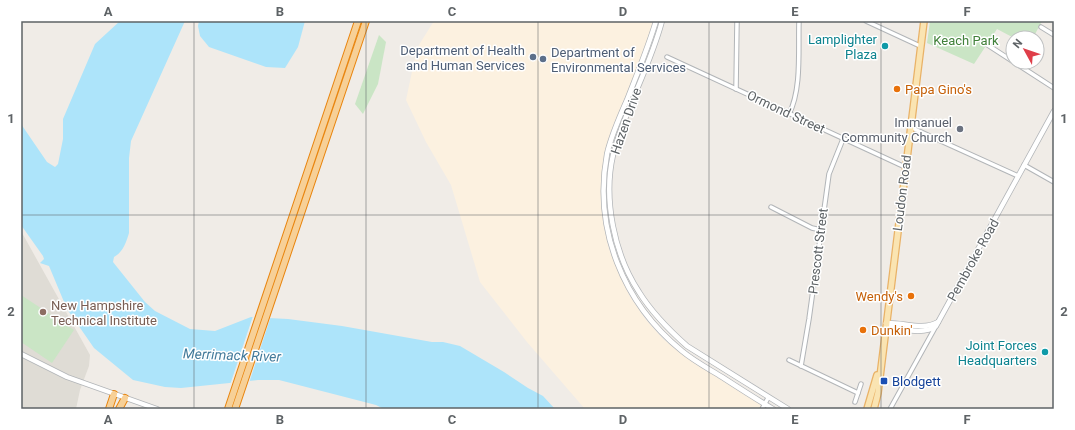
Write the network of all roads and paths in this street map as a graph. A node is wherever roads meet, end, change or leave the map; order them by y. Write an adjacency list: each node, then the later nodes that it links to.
1 (358, 21): 43 (highway)
2 (366, 21): 44 (highway)
3 (656, 21): 39 (street, Hazen Drive)
4 (662, 21): 37 (street, Hazen Drive)
5 (737, 21): 15 (street)
6 (799, 21): 17 (street)
7 (866, 21): 12 (street)
8 (924, 21): 12 (main road, Loudon Road)
9 (1041, 27): 10 (street)
10 (1054, 35)
11 (983, 42): 14 (street)
12 (920, 46): 18 (main road, Loudon Road)
13 (666, 57): 15 (street, Ormond Street)
14 (1054, 88)
15 (736, 89): 17 (street, Ormond Street)
16 (1054, 112): 20 (street, Pembroke Road)
17 (789, 114): 19 (street, Ormond Street)
18 (910, 127): 21 (main road, Loudon Road); 22 (street)
19 (843, 139): 21 (street, Ormond Street); 25 (street, Prescott Street)
20 (1024, 165): 22 (street, Pembroke Road); 23 (street)
21 (905, 167): 27 (main road, Loudon Road)
22 (1018, 176): 26 (street, Pembroke Road)
23 (1054, 182)
24 (771, 207): 25 (street)
25 (821, 230): 31 (street, Prescott Street)
26 (939, 321): 27 (street); 51 (street, Pembroke Road)
27 (886, 323): 30 (main road, Loudon Road)
28 (21, 354): 34 (street)
29 (789, 360): 31 (street)
30 (881, 365): 35 (main road, Loudon Road); 50 (main road, Loudon Road)
31 (801, 366): 33 (street)
32 (861, 384): 33 (street)
33 (858, 393): 38 (street)
34 (114, 394): 36 (street); 40 (highway)
35 (871, 394): 48 (main road); 49 (main road, Loudon Road)
36 (125, 398): 41 (highway); 42 (street)
37 (768, 398): 39 (street); 47 (street, Hazen Drive)
38 (855, 402)
39 (765, 403): 45 (street); 46 (street, Hazen Drive)
40 (109, 409)
41 (119, 409)
42 (157, 409)
43 (227, 409)
44 (236, 409)
45 (762, 409)
46 (773, 409)
47 (788, 409)
48 (863, 409)
49 (867, 409)
50 (874, 409)
51 (890, 409)

